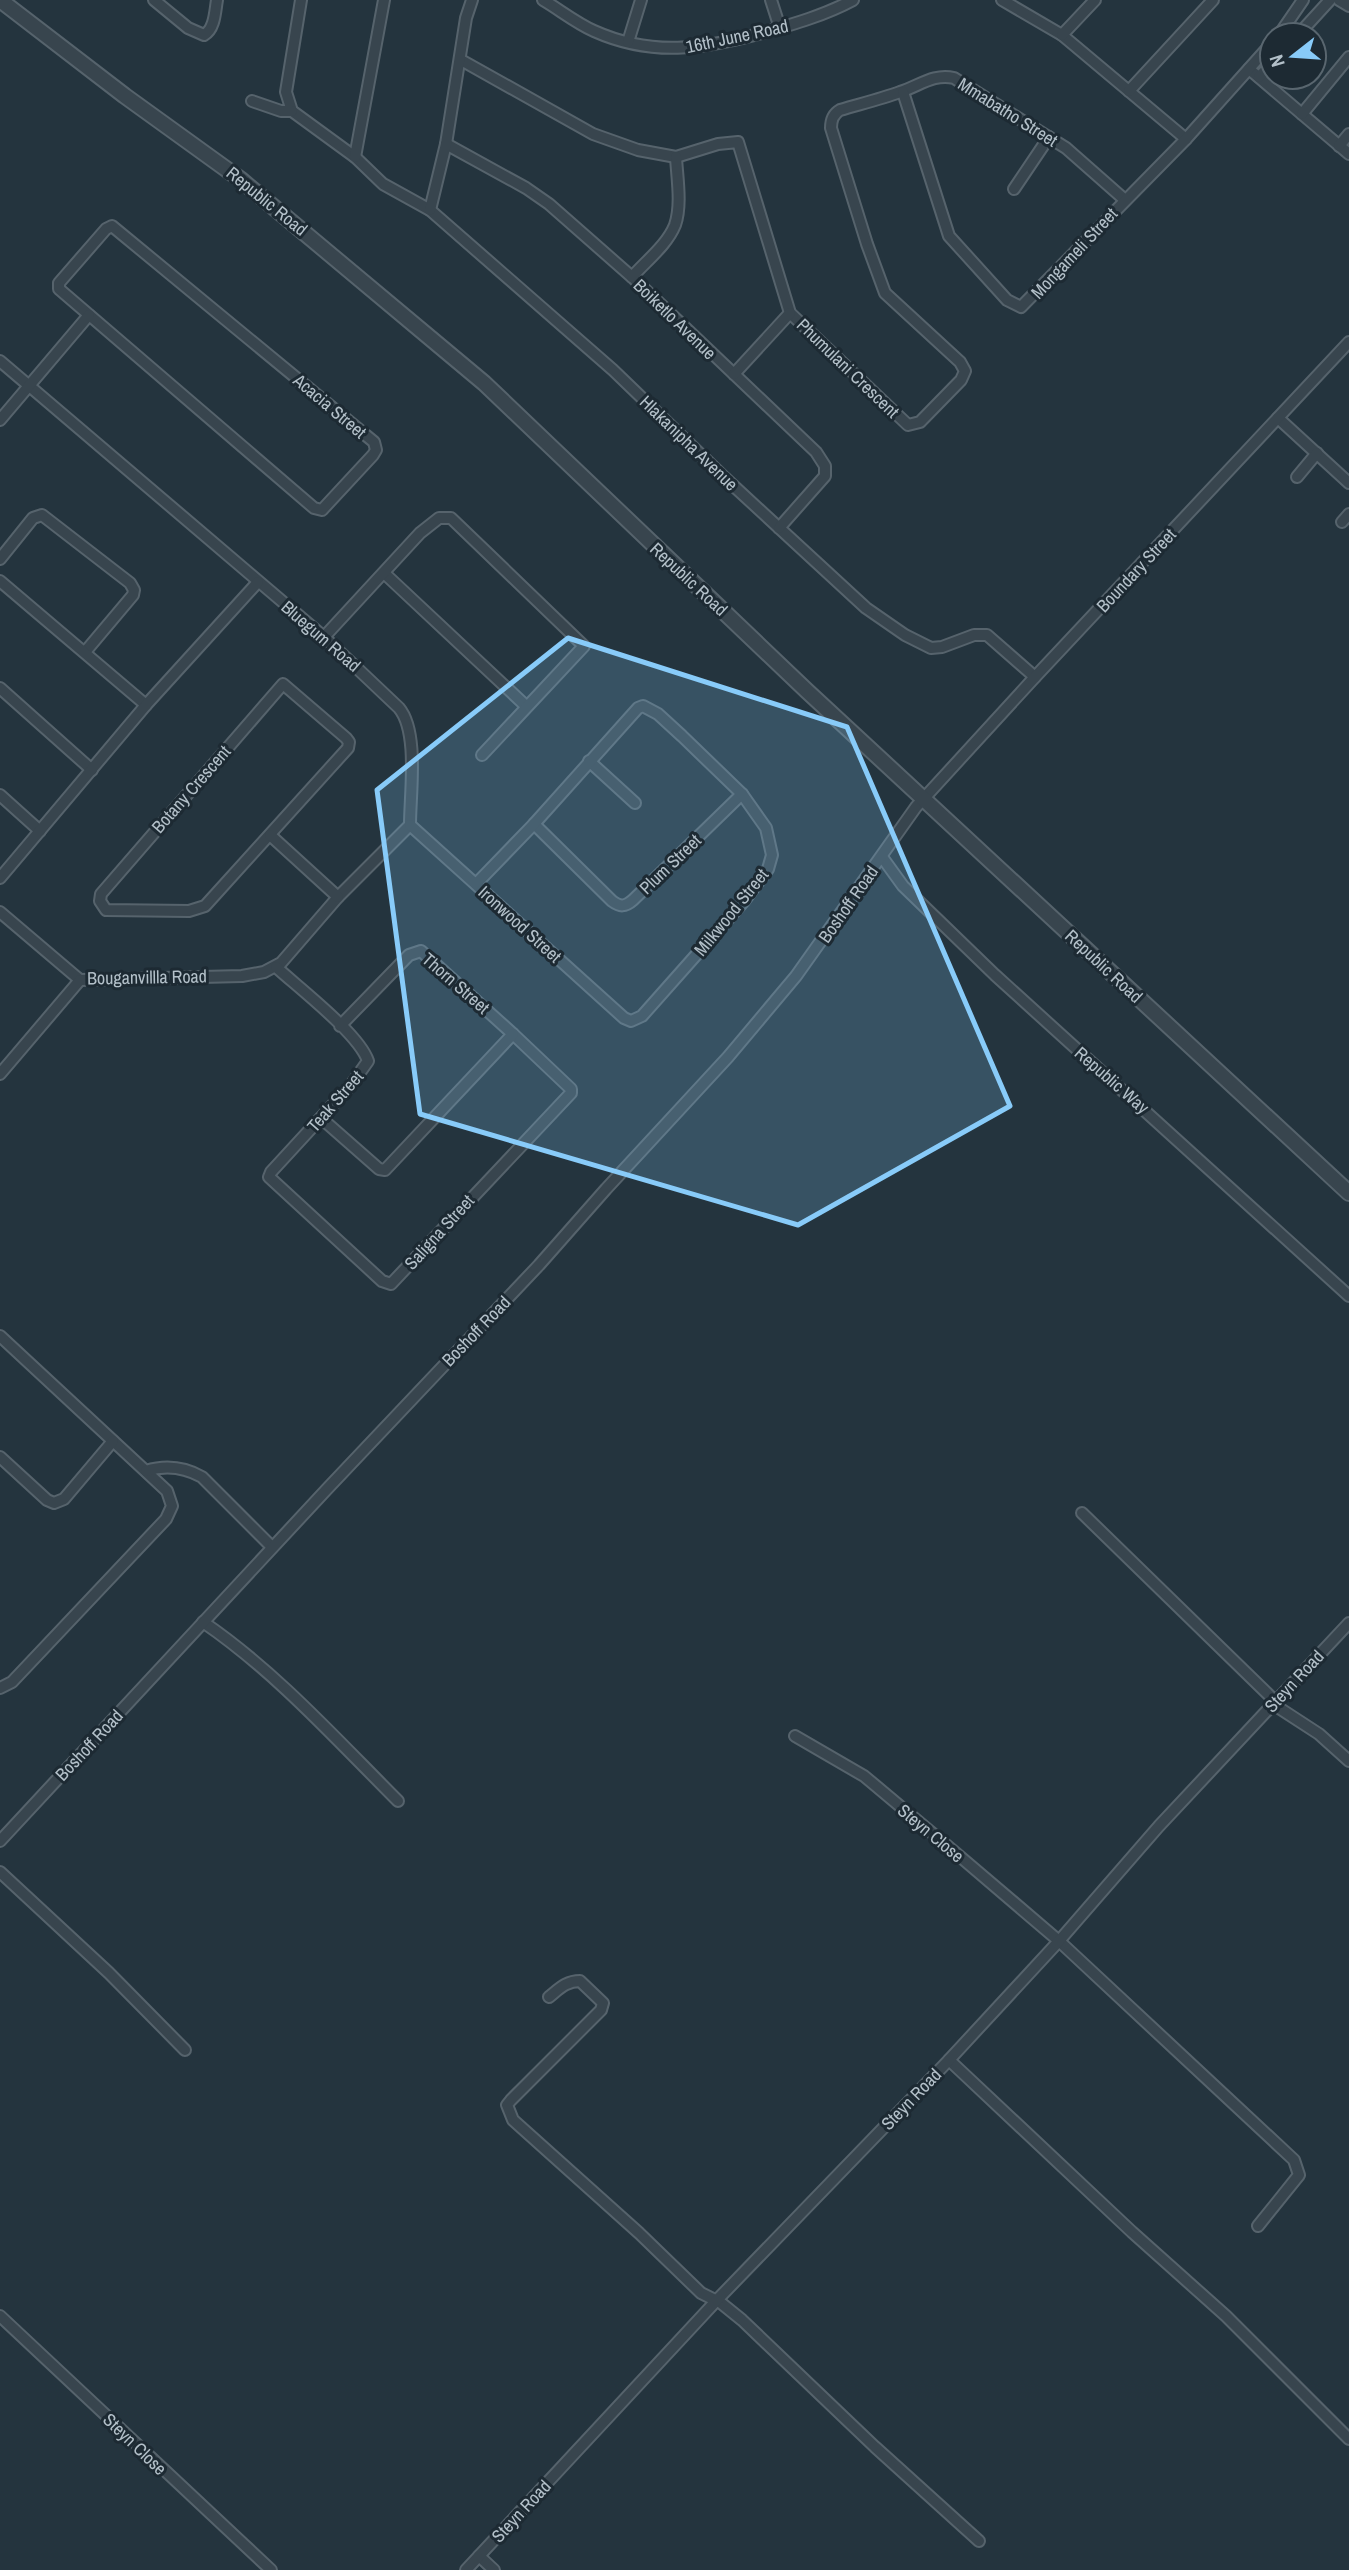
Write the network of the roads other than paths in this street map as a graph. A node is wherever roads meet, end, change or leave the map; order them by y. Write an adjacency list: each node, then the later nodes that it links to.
1 (0, 0): 74 (street, Republic Road)
2 (153, 0): 3 (street)
3 (217, 0)
4 (301, 0): 32 (street)
5 (384, 0): 41 (street)
6 (472, 0): 25 (street)
7 (543, 0): 22 (street, 16th June Road)
8 (641, 0): 22 (street)
9 (771, 0): 20 (street)
10 (853, 0): 20 (street, 16th June Road)
11 (1002, 0): 21 (street)
12 (1095, 0): 21 (street)
13 (1213, 0): 28 (street)
14 (1303, 0): 18 (street)
15 (1330, 0): 19 (street)
16 (1339, 0): 17 (street)
17 (1349, 6)
18 (1289, 21)
19 (1311, 21)
20 (780, 28): 22 (street, 16th June Road)
21 (1062, 35): 28 (street)
22 (628, 42)
23 (1349, 57): 34 (street)
24 (1258, 59): 26 (street, Mongameli Street)
25 (461, 60): 38 (street); 42 (street)
26 (1249, 69): 27 (street); 37 (street, Mongameli Street)
27 (1258, 77)
28 (1129, 91): 37 (street)
29 (1275, 91): 34 (street)
30 (903, 92): 33 (street, Mmabatho Street); 36 (street, Mmabatho Street); 44 (street, Mongameli Street)
31 (252, 102): 32 (street)
32 (292, 111): 41 (street, Hlakanipha Avenue)
33 (835, 113): 47 (street, Phumulani Crescent)
34 (1302, 114): 39 (street)
35 (1349, 134): 39 (street)
36 (1049, 136): 43 (street); 44 (street, Mmabatho Street)
37 (1185, 139): 44 (street, Mongameli Street)
38 (446, 144): 45 (street); 46 (street, Boiketlo Avenue)
39 (1339, 146): 40 (street)
40 (1349, 154)
41 (355, 157): 45 (street, Hlakanipha Avenue)
42 (676, 157): 46 (street); 47 (street, Phumulani Crescent)
43 (1014, 189)
44 (1125, 200)
45 (430, 210): 58 (street, Hlakanipha Avenue)
46 (632, 277): 51 (street, Boiketlo Avenue)
47 (790, 313): 51 (street)
48 (89, 315): 48 (street, Acacia Street); 52 (street)
49 (1349, 342): 53 (street, Boundary Street)
50 (0, 362): 52 (street, Bluegum Road)
51 (734, 374): 58 (street, Boiketlo Avenue)
52 (28, 384): 54 (street); 62 (street, Bluegum Road)
53 (1278, 418): 55 (street); 65 (street, Boundary Street)
54 (0, 420)
55 (1317, 453): 56 (street); 57 (street)
56 (1297, 477)
57 (1349, 482)
58 (779, 528): 65 (street, Hlakanipha Avenue)
59 (0, 559): 64 (street)
60 (384, 573): 63 (street); 68 (street); 68 (street)
61 (0, 581): 64 (street)
62 (258, 582): 63 (street, Bluegum Road); 67 (street)
63 (324, 637): 77 (street, Bluegum Road)
64 (85, 652): 67 (street)
65 (1035, 677): 74 (street, Boundary Street)
66 (0, 688): 71 (street)
67 (146, 705): 71 (street)
68 (526, 706): 69 (street)
69 (482, 755)
70 (589, 761): 72 (street, Milkwood Street); 75 (street); 76 (street)
71 (92, 770): 78 (street)
72 (742, 794): 76 (street, Plum Street); 87 (street, Milkwood Street)
73 (0, 795): 78 (street)
74 (924, 798): 80 (street, Boshoff Road); 94 (street, Republic Road)
75 (635, 803)
76 (534, 824): 82 (street)
77 (410, 825): 82 (street, Ironwood Street); 83 (street)
78 (40, 831): 81 (street)
79 (270, 835): 79 (street, Botany Crescent); 83 (street)
80 (882, 857): 95 (street, Republic Way); 101 (street, Boshoff Road)
81 (0, 878)
82 (475, 884): 87 (street, Ironwood Street)
83 (338, 897): 85 (street)
84 (0, 912): 86 (street, Bouganvillla Road)
85 (276, 967): 86 (street, Bouganvillla Road); 88 (street, Teak Street)
86 (80, 980): 90 (street)
87 (631, 1021)
88 (340, 1026): 89 (street, Thorn Street); 92 (street, Teak Street)
89 (513, 1034): 91 (street, Thorn Street); 92 (street)
90 (0, 1074)
91 (572, 1091): 93 (street, Saligna Street)
92 (321, 1118): 93 (street, Teak Street)
93 (269, 1176)
94 (1349, 1193)
95 (1349, 1296)
96 (0, 1336): 97 (street)
97 (113, 1441): 98 (street); 99 (street)
98 (0, 1457)
99 (146, 1471): 101 (street); 104 (street)
100 (1082, 1513): 105 (street)
101 (272, 1547): 102 (street, Boshoff Road)
102 (203, 1622): 108 (street); 109 (street, Boshoff Road)
103 (1349, 1623): 105 (street, Steyn Road)
104 (0, 1688)
105 (1274, 1702): 107 (street); 111 (street, Steyn Road)
106 (795, 1736): 111 (street, Steyn Close)
107 (1349, 1761)
108 (398, 1801)
109 (0, 1841)
110 (0, 1872): 113 (street)
111 (1059, 1941): 114 (street, Steyn Road); 115 (street, Steyn Close)
112 (549, 1997): 116 (street)
113 (186, 2050)
114 (949, 2060): 116 (street, Steyn Road); 118 (street)
115 (1258, 2226)
116 (717, 2300): 119 (street); 120 (street, Steyn Road)
117 (0, 2316): 121 (street, Steyn Close)
118 (1349, 2439)
119 (979, 2540)
120 (479, 2556): 122 (street, Steyn Road); 123 (street)
121 (271, 2570)
122 (466, 2570)
123 (494, 2570)

